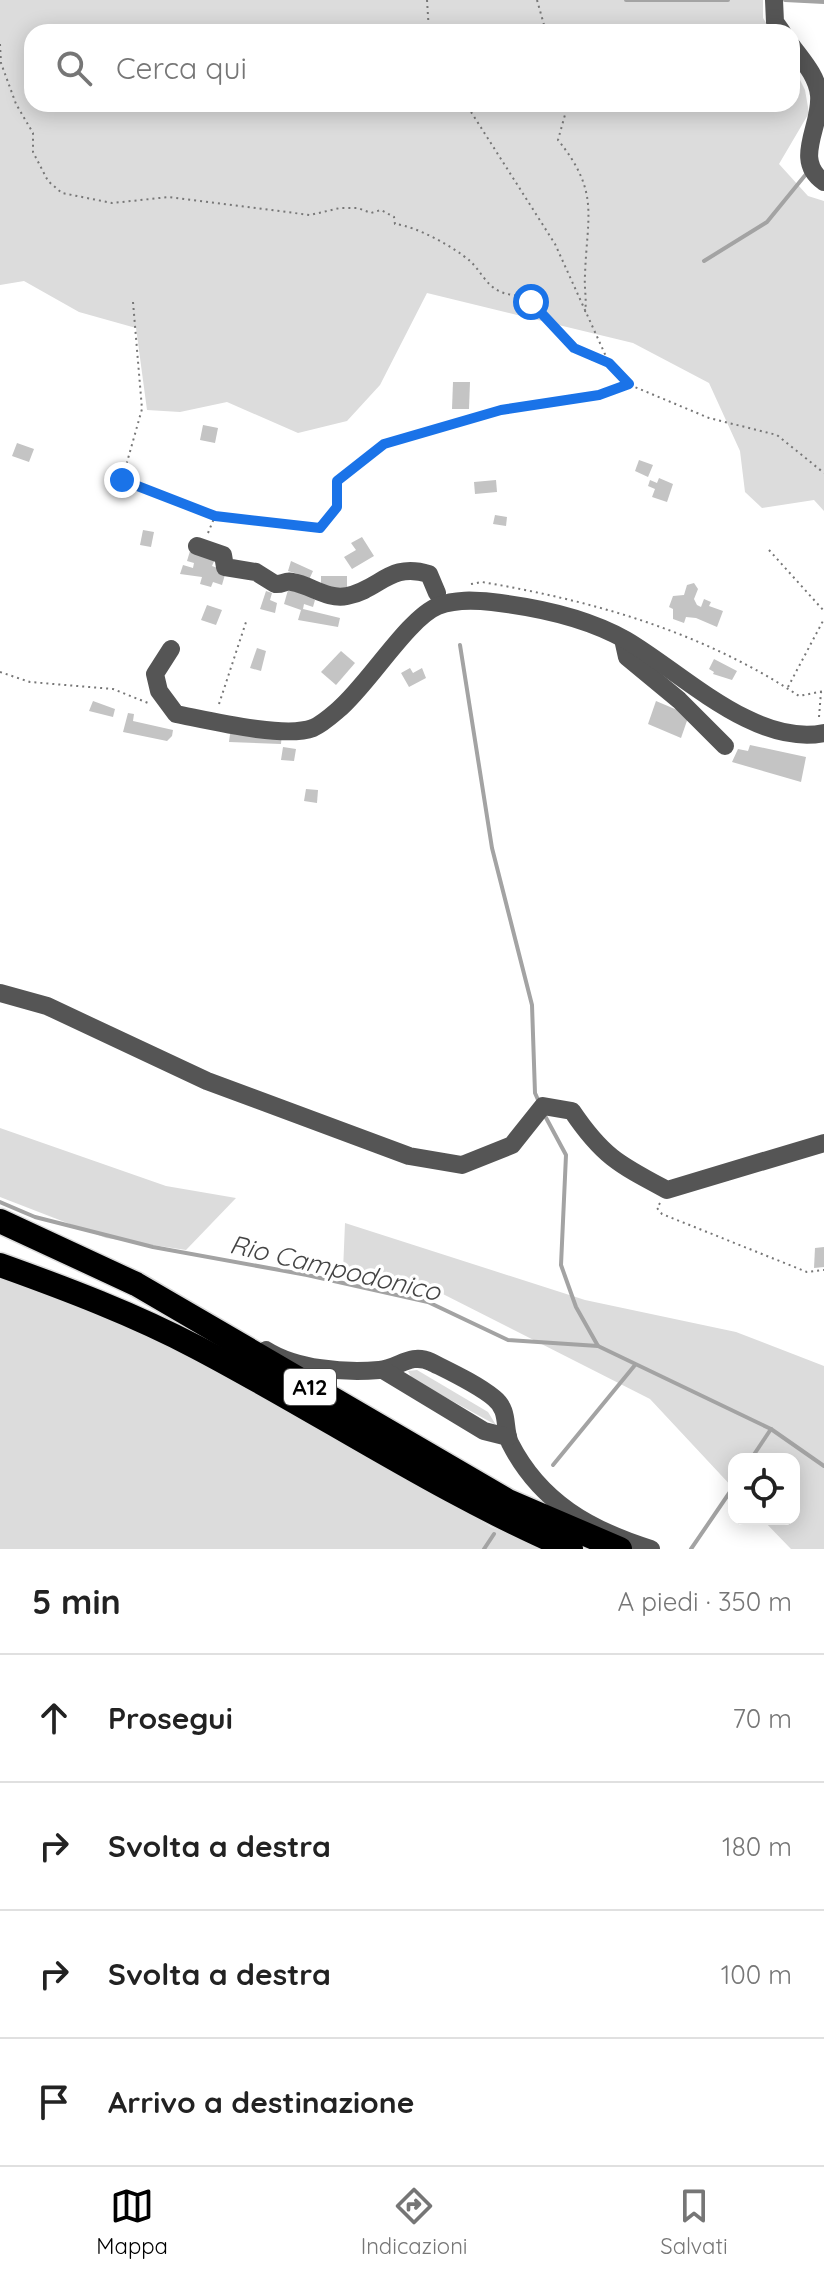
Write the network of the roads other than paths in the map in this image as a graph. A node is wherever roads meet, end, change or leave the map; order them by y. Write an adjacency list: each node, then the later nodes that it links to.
1 (774, 0): 2 (street)
2 (776, 24)
3 (800, 57): 4 (street)
4 (824, 182)
5 (197, 546): 6 (street)
6 (437, 593)
7 (623, 639): 8 (street); 9 (street); 10 (street)
8 (171, 649)
9 (821, 734)
10 (725, 746)
11 (0, 993): 12 (street)
12 (824, 1143)
13 (0, 1221): 15 (highway, A12)
14 (0, 1265): 18 (highway, A12)
15 (136, 1284): 16 (street); 19 (highway, A12)
16 (383, 1370): 17 (street); 17 (street)
17 (508, 1437): 20 (street)
18 (571, 1549)
19 (620, 1549)
20 (651, 1549)

